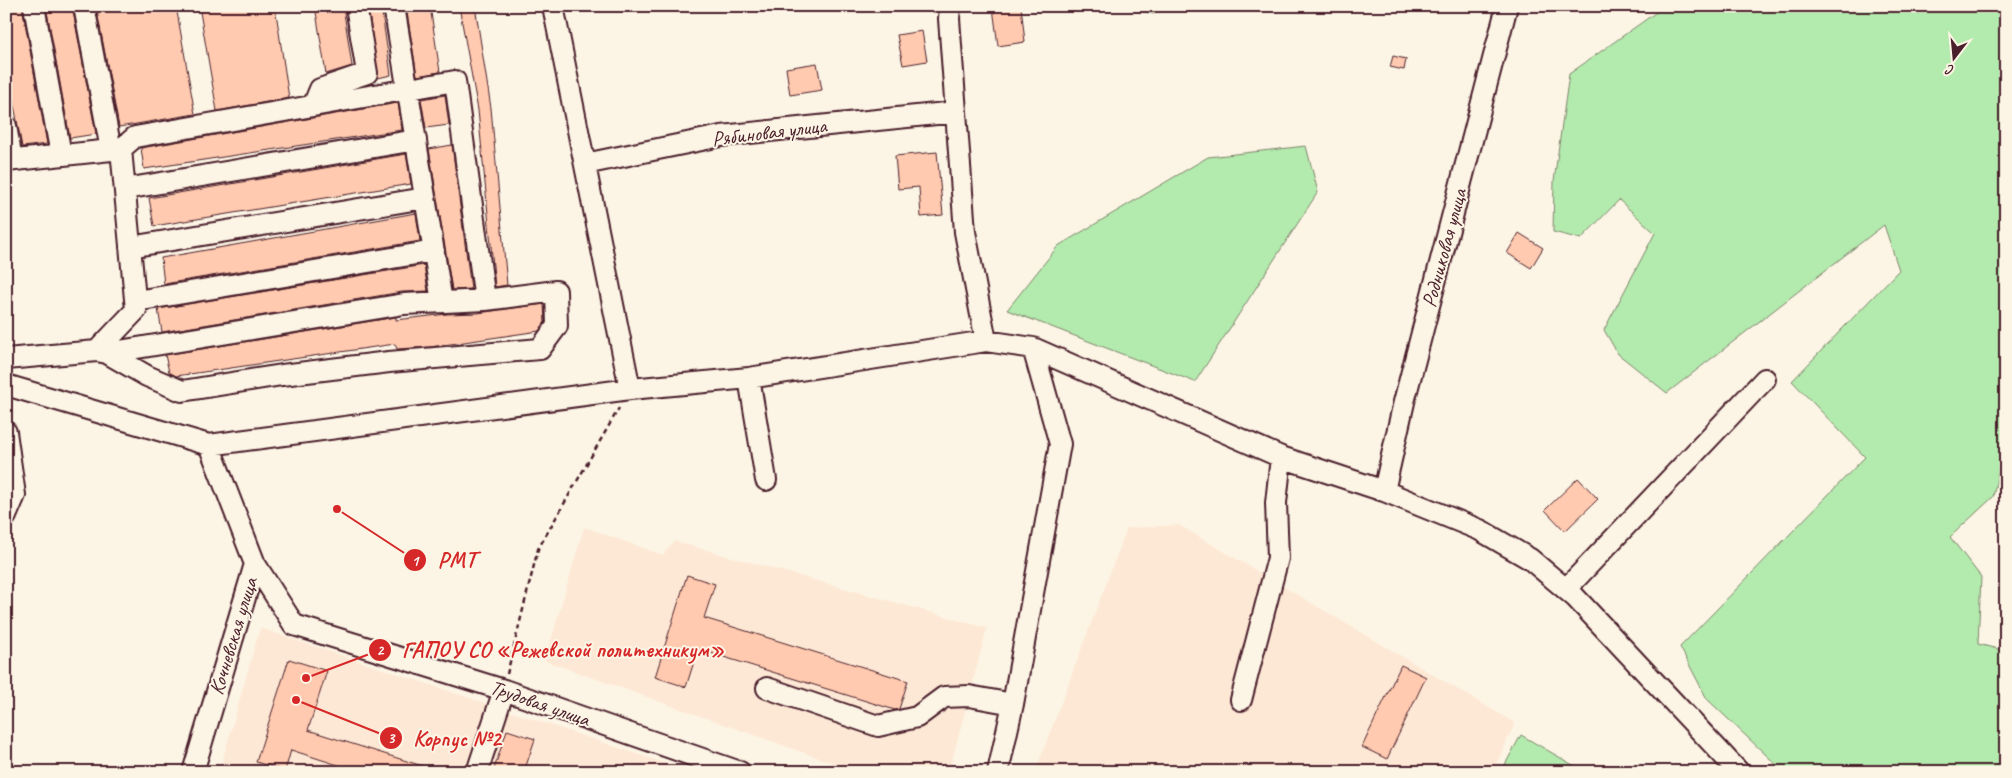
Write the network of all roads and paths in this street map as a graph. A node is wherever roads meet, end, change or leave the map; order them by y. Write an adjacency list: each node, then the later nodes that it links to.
1 (34, 6): 14 (street)
2 (84, 6): 13 (street)
3 (356, 6): 9 (street)
4 (394, 6): 8 (street)
5 (553, 6): 16 (street)
6 (950, 6): 10 (street)
7 (1508, 6): 36 (street, Родниковая улица)
8 (408, 89): 9 (street); 12 (street); 21 (street)
9 (313, 106): 13 (street)
10 (956, 112): 16 (street, Рябиновая улица); 24 (street)
11 (6, 126): 15 (street)
12 (416, 140): 17 (street); 18 (street)
13 (116, 150): 14 (street); 17 (street)
14 (61, 155): 15 (street)
15 (9, 160)
16 (585, 164): 31 (street)
17 (125, 189): 19 (street)
18 (425, 198): 19 (street); 20 (street)
19 (130, 247): 22 (street)
20 (434, 251): 22 (street); 23 (street)
21 (485, 300): 23 (street); 26 (street)
22 (136, 301): 26 (street)
23 (442, 302): 26 (street)
24 (986, 341): 25 (street); 28 (street)
25 (1033, 348): 34 (street); 43 (street)
26 (102, 352): 27 (street)
27 (6, 360)
28 (749, 378): 31 (street); 35 (street)
29 (1765, 379): 39 (street)
30 (6, 385): 33 (street)
31 (630, 389): 33 (street); 41 (path)
32 (6, 432): 37 (street)
33 (209, 445): 38 (street, Кочневская улица)
34 (1281, 457): 36 (street); 42 (street)
35 (766, 480)
36 (1384, 491): 39 (street)
37 (6, 516)
38 (255, 564): 41 (street, Трудовая улица); 44 (street, Кочневская улица)
39 (1566, 589): 48 (street)
40 (767, 688): 43 (street)
41 (504, 690): 45 (street); 46 (street, Трудовая улица)
42 (1241, 700)
43 (1013, 704): 47 (street)
44 (192, 772)
45 (477, 772)
46 (740, 772)
47 (998, 772)
48 (1739, 772)

